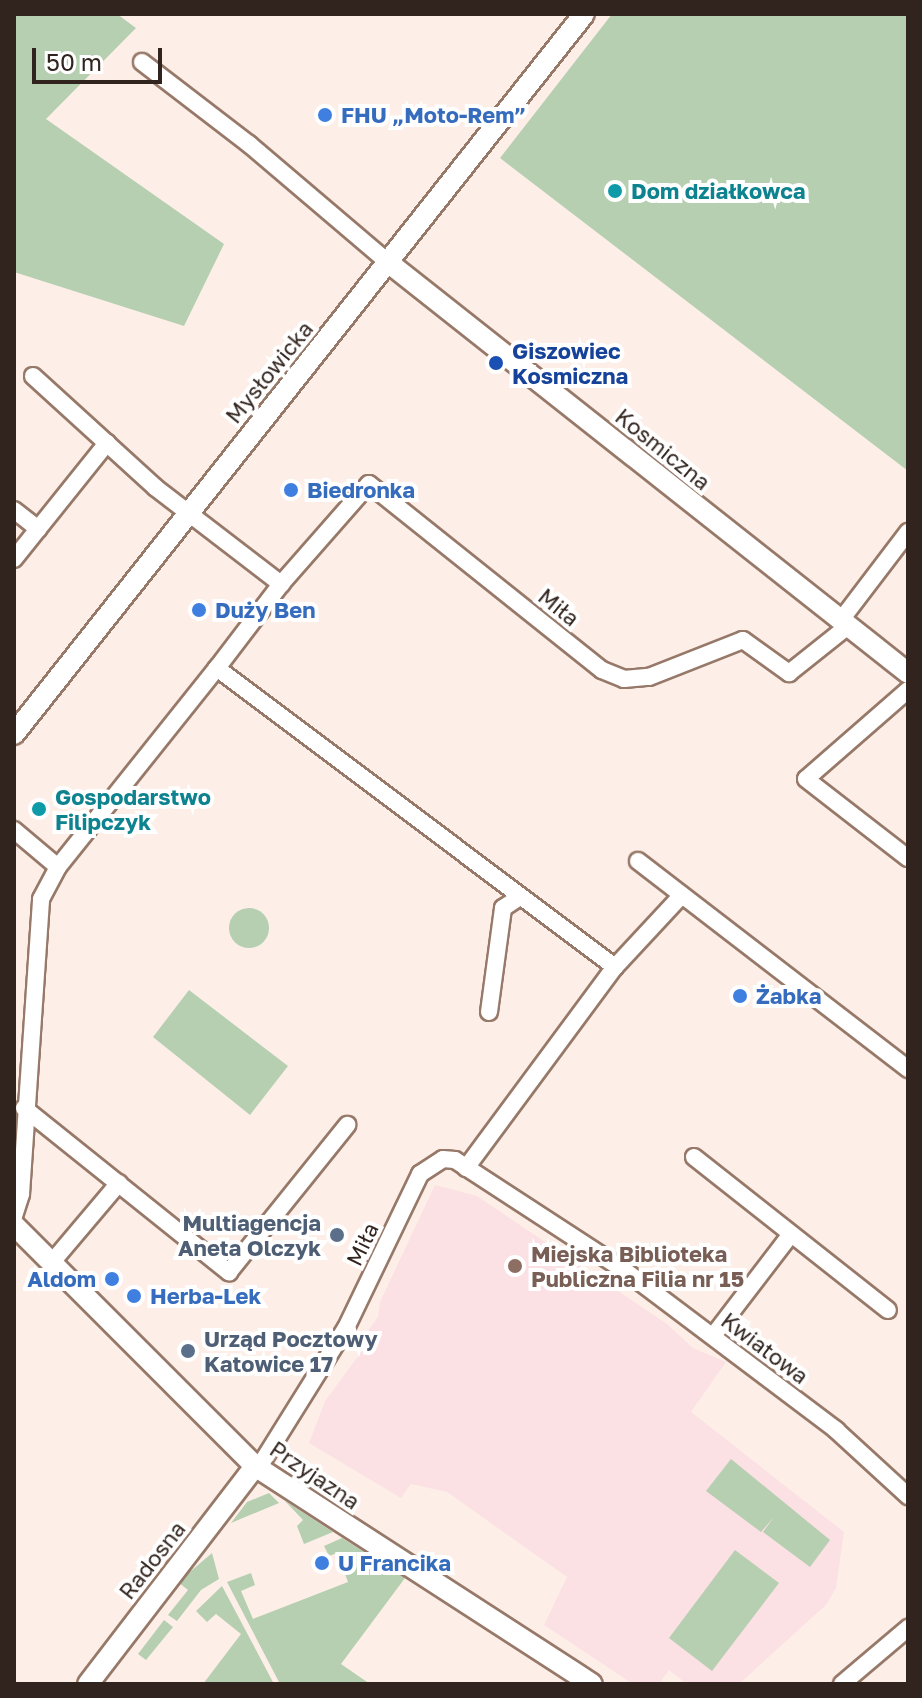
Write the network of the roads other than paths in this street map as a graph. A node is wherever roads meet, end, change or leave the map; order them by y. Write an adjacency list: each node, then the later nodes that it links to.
1 (584, 14): 3 (street, Mysłowicka)
2 (142, 62): 3 (street)
3 (389, 263): 7 (street, Mysłowicka); 12 (street, Kosmiczna)
4 (33, 376): 5 (street)
5 (107, 443): 7 (street); 8 (street)
6 (14, 510): 8 (street)
7 (187, 511): 11 (street); 16 (street, Mysłowicka)
8 (38, 529): 10 (street)
9 (908, 532): 12 (street)
10 (14, 559)
11 (281, 584): 12 (street, Miła); 13 (street, Miła)
12 (845, 623): 14 (street, Kosmiczna)
13 (217, 668): 20 (street, Miła); 22 (street)
14 (908, 673)
15 (908, 690): 18 (street)
16 (14, 734)
17 (14, 830): 20 (street)
18 (908, 858)
19 (638, 861): 21 (street)
20 (58, 867): 26 (street, Miła)
21 (682, 895): 23 (street); 25 (street)
22 (520, 897): 23 (street); 24 (street)
23 (615, 967): 29 (street)
24 (489, 1012)
25 (908, 1069)
26 (24, 1108): 30 (street); 31 (street, Miła)
27 (347, 1125): 30 (street)
28 (694, 1157): 33 (street)
29 (466, 1168): 36 (street, Kwiatowa); 37 (street, Miła)
30 (119, 1183): 34 (street)
31 (14, 1216)
32 (14, 1225): 34 (street, Przyjazna)
33 (791, 1234): 35 (street); 36 (street)
34 (53, 1261): 37 (street, Przyjazna)
35 (888, 1310)
36 (713, 1336): 38 (street, Kwiatowa)
37 (255, 1466): 40 (street, Radosna); 41 (street, Przyjazna)
38 (908, 1496)
39 (908, 1628): 42 (street)
40 (88, 1684)
41 (592, 1684)
42 (842, 1684)

